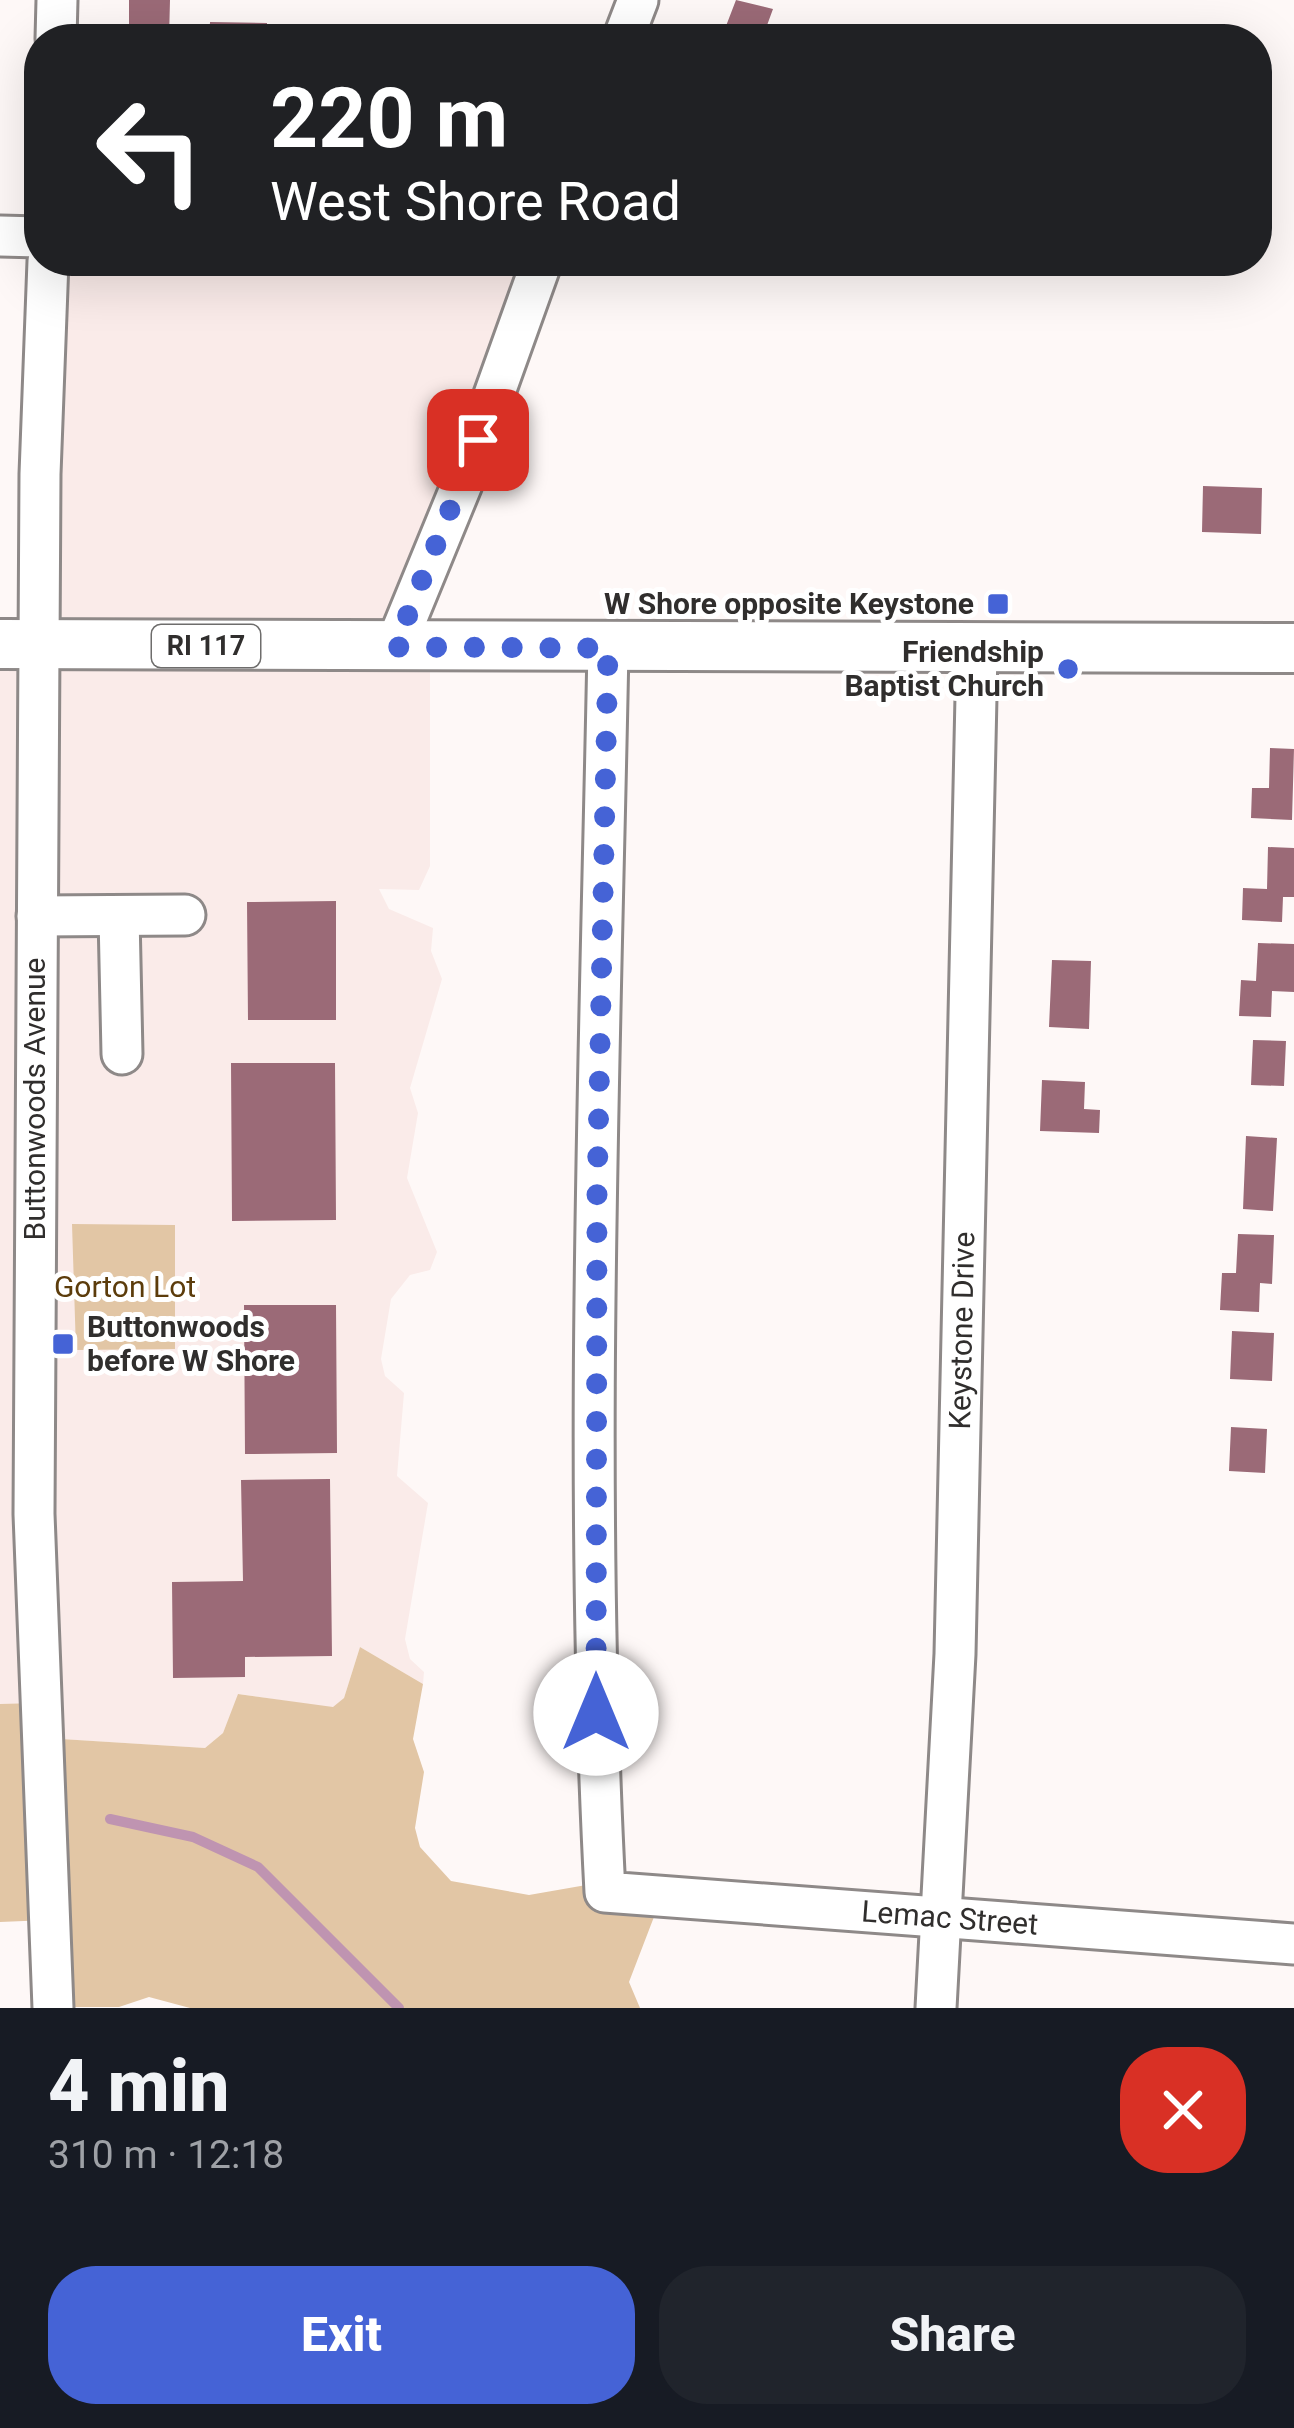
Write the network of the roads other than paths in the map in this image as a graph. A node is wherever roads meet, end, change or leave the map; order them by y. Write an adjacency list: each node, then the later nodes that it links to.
1 (47, 276): 3 (street, Buttonwoods Avenue)
2 (537, 276): 4 (street)
3 (20, 644): 4 (main road, RI 117); 9 (street, Buttonwoods Avenue)
4 (395, 647): 5 (main road, RI 117)
5 (608, 648): 7 (main road, RI 117); 13 (street, Lemac Street)
6 (1294, 648): 7 (main road, RI 117)
7 (977, 651): 13 (street, Keystone Drive)
8 (185, 915): 10 (street)
9 (37, 916): 10 (street); 12 (street, Buttonwoods Avenue)
10 (119, 916): 11 (street)
11 (122, 1054)
12 (18, 1561): 15 (street, Buttonwoods Avenue)
13 (940, 1919): 14 (street, Lemac Street); 16 (street, Keystone Drive)
14 (1294, 1944)
15 (53, 2008)
16 (936, 2008)

